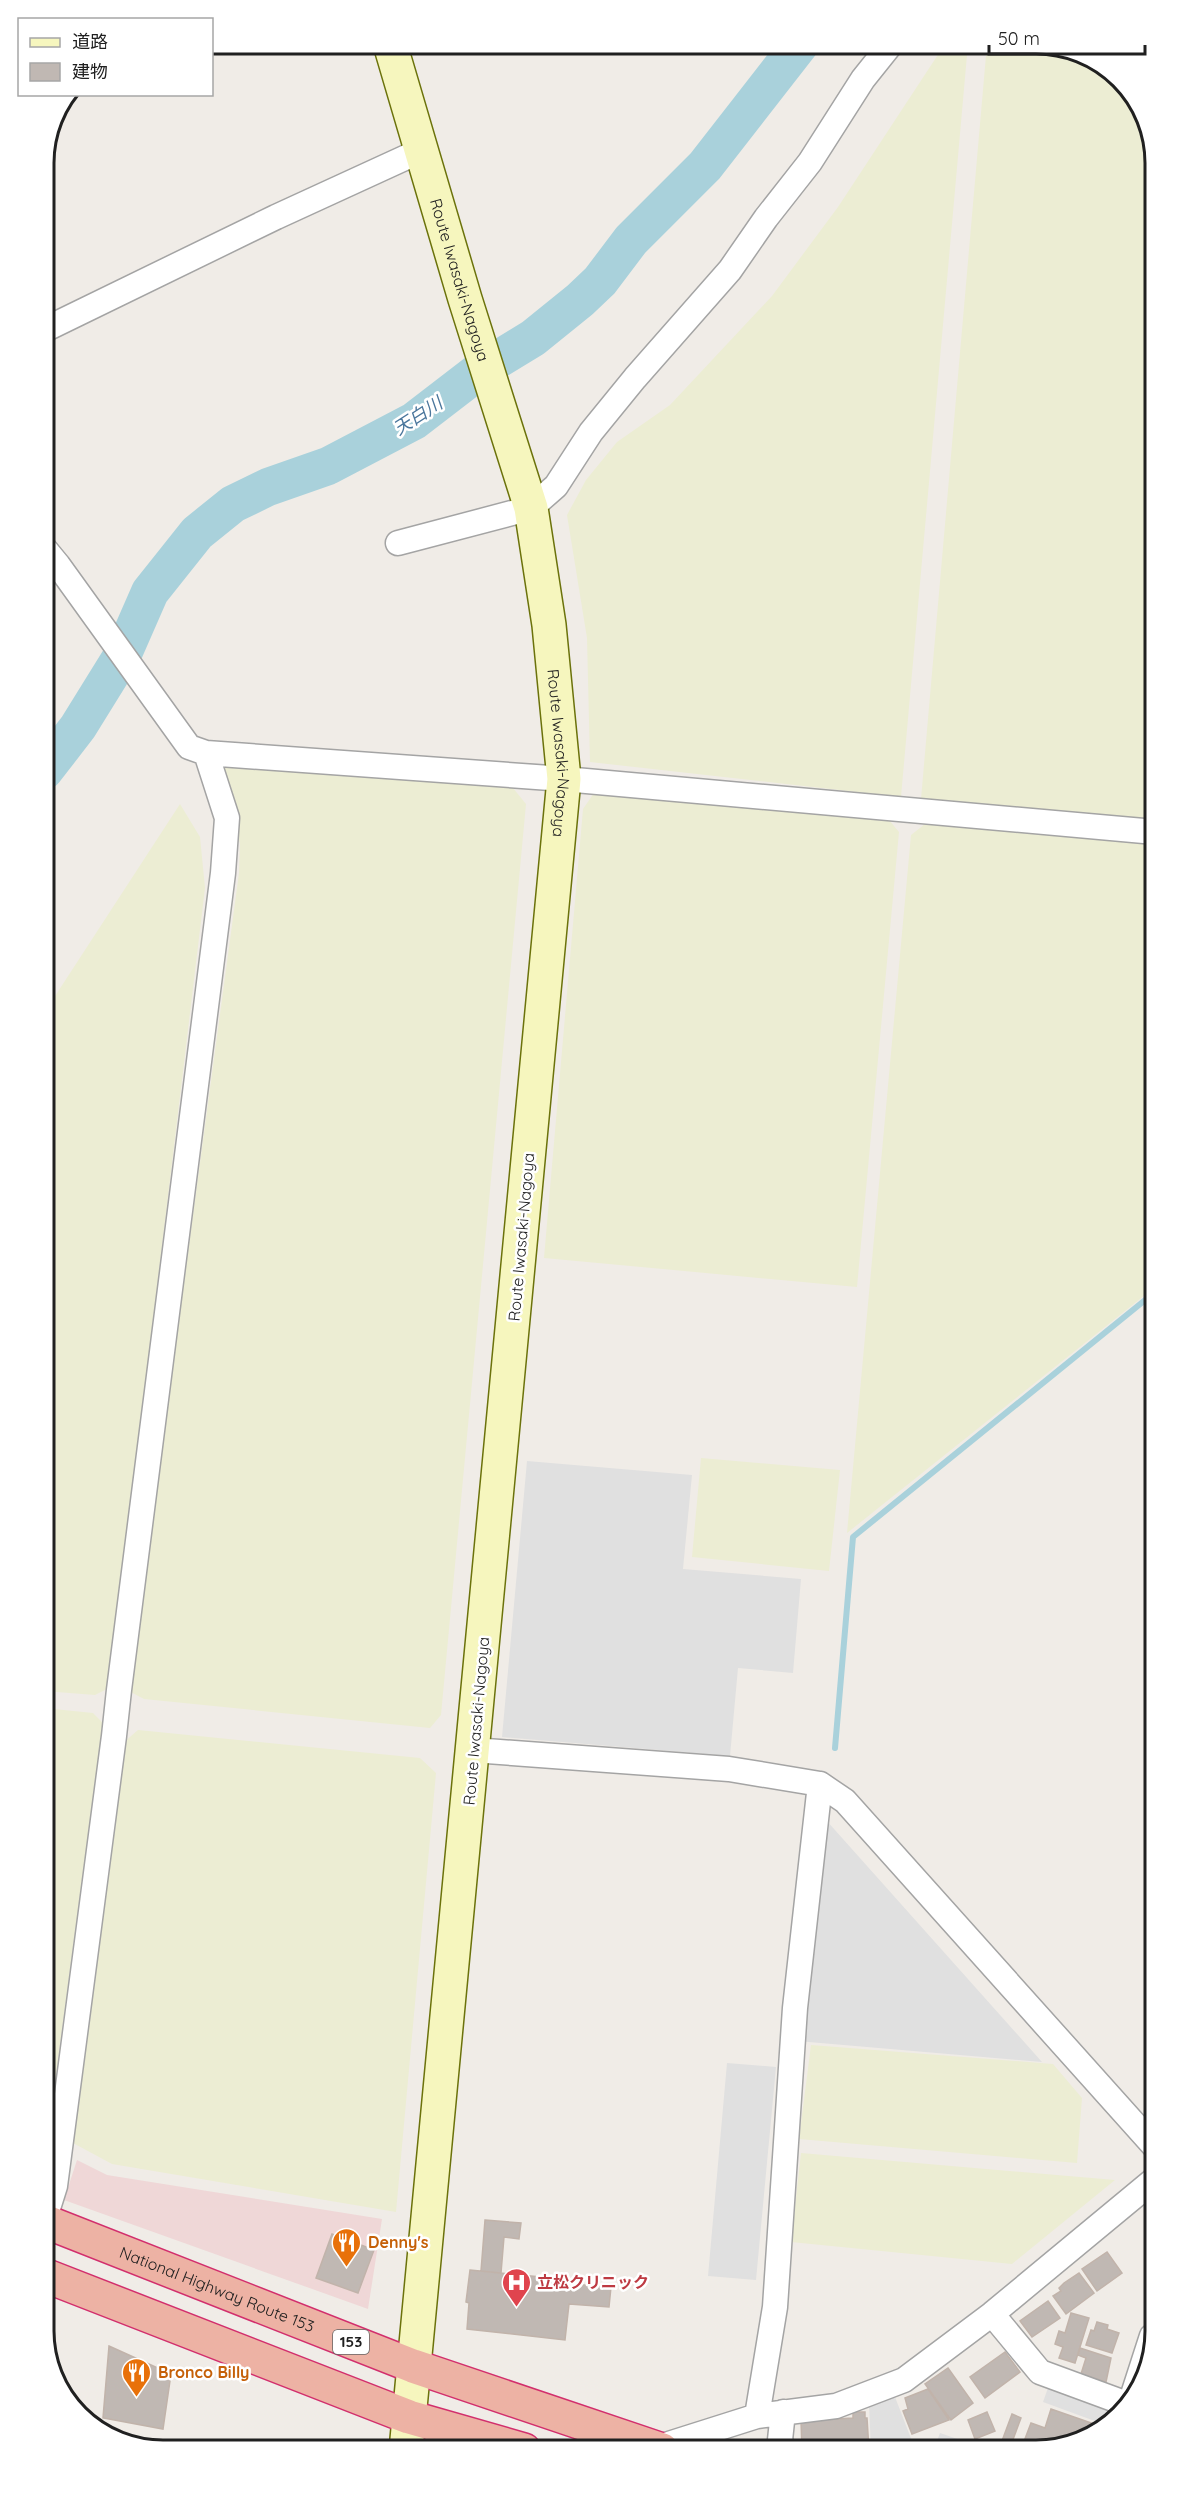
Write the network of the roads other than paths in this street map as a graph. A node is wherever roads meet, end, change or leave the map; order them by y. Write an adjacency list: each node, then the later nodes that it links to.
1 (393, 54): 3 (main road, Route Iwasaki-Nagoya)
2 (883, 54): 5 (street)
3 (422, 150): 4 (street); 5 (main road, Route Iwasaki-Nagoya)
4 (54, 325)
5 (531, 508): 6 (street); 9 (main road, Route Iwasaki-Nagoya)
6 (398, 543)
7 (54, 562): 8 (street)
8 (206, 753): 9 (street); 15 (street)
9 (564, 779): 10 (street); 11 (main road, Route Iwasaki-Nagoya)
10 (1145, 831)
11 (473, 1750): 12 (street); 19 (main road, Route Iwasaki-Nagoya)
12 (820, 1784): 13 (street); 23 (street)
13 (1145, 2136)
14 (1145, 2187): 18 (street)
15 (54, 2189)
16 (54, 2225): 19 (highway, National Highway Route 153 / 153)
17 (54, 2280): 22 (highway)
18 (992, 2314): 20 (street); 21 (street)
19 (413, 2366): 22 (main road, Route Iwasaki-Nagoya); 26 (highway, National Highway Route 153 / 153)
20 (1119, 2401)
21 (783, 2412): 23 (street); 28 (street)
22 (409, 2416): 24 (main road, Route Iwasaki-Nagoya); 25 (highway)
23 (757, 2416): 27 (street)
24 (407, 2440)
25 (490, 2440)
26 (632, 2440)
27 (686, 2440)
28 (780, 2440)

